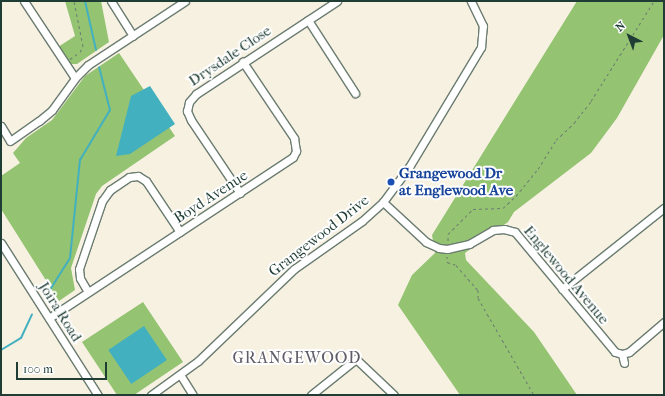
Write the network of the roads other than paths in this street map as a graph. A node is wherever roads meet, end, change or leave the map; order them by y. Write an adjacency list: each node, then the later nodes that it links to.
1 (24, 1): 9 (street)
2 (111, 1): 7 (street)
3 (185, 1): 7 (street)
4 (337, 1): 6 (street, Drysdale Close)
5 (471, 1): 13 (street, Grangewood Drive)
6 (308, 20): 8 (street, Drysdale Close); 10 (street)
7 (133, 36): 9 (street)
8 (243, 62): 12 (street, Drysdale Close); 12 (street, Boyd Avenue)
9 (75, 78): 11 (street)
10 (355, 93)
11 (1, 126)
12 (240, 194): 15 (street, Boyd Avenue)
13 (383, 202): 17 (street, Englewood Avenue); 23 (street, Grangewood Drive)
14 (664, 208): 17 (street)
15 (180, 232): 18 (street, Boyd Avenue); 18 (street)
16 (1, 243): 19 (street, Joira Road)
17 (562, 288): 21 (street, Englewood Avenue)
18 (88, 292): 19 (street, Boyd Avenue)
19 (49, 318): 24 (street, Joira Road)
20 (664, 322): 21 (street)
21 (622, 354): 22 (street)
22 (624, 363)
23 (181, 376): 25 (street, Grangewood Drive); 26 (street)
24 (98, 395)
25 (151, 395)
26 (193, 395)
27 (310, 395): 28 (street)
28 (394, 395)

